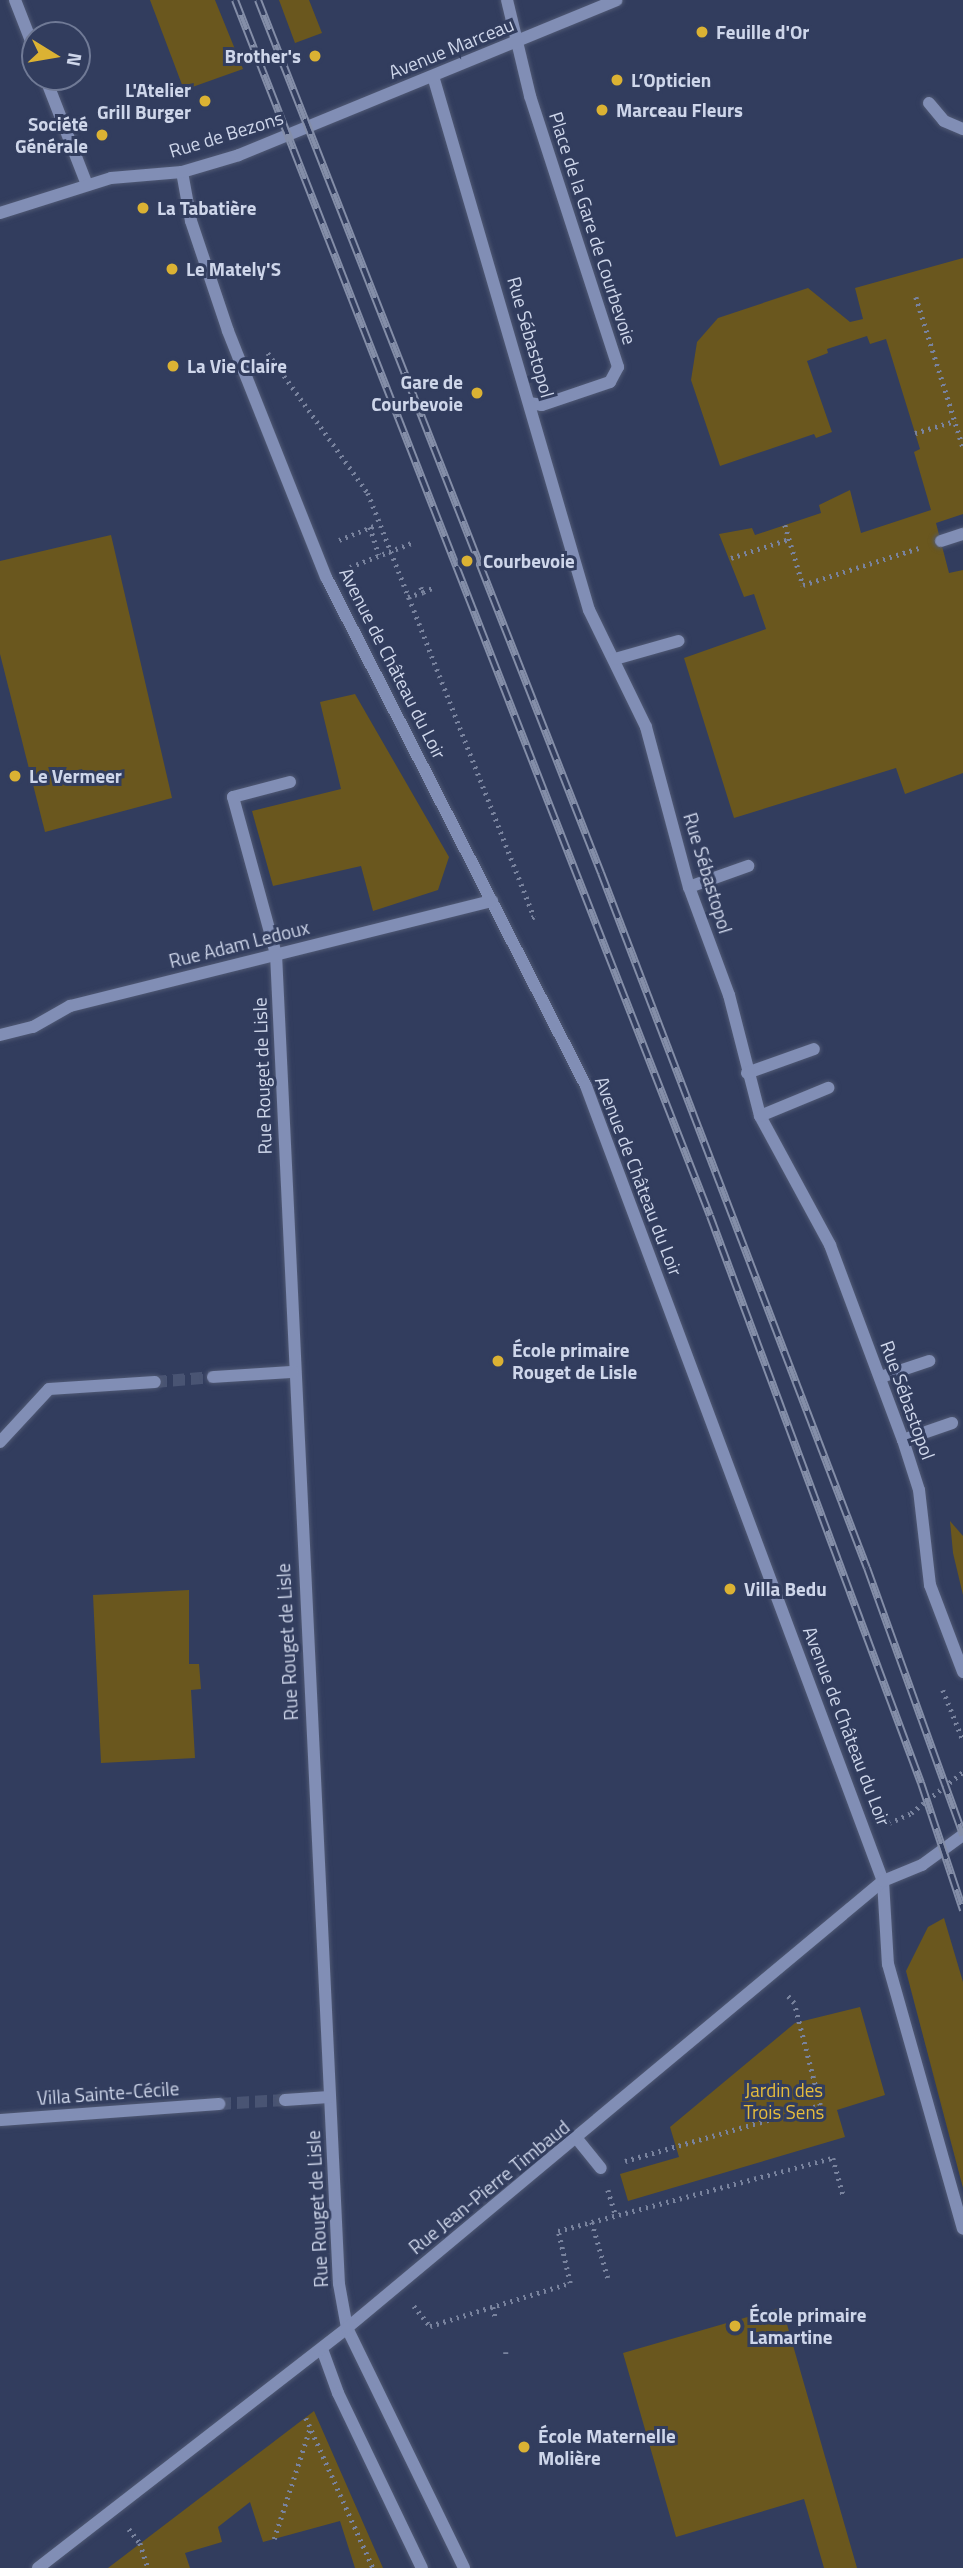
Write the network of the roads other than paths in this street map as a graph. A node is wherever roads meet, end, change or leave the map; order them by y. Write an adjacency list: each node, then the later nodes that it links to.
1 (15, 0): 4 (street)
2 (508, 0): 5 (street, Place de la Gare de Courbevoie)
3 (616, 0): 5 (street, Avenue Marceau)
4 (23, 21)
5 (516, 42): 6 (street, Avenue Marceau); 14 (street, Place de la Gare de Courbevoie)
6 (433, 76): 10 (street, Avenue Marceau); 14 (street, Rue Sébastopol)
7 (51, 91): 12 (street)
8 (929, 103): 9 (street)
9 (963, 129)
10 (300, 131): 11 (street, Rue de Bezons)
11 (183, 172): 12 (street, Rue de Bezons); 22 (street, Avenue de Château du Loir)
12 (88, 185): 13 (street, Rue de Bezons)
13 (0, 213)
14 (529, 403): 18 (street, Rue Sébastopol)
15 (963, 534): 16 (street)
16 (941, 541)
17 (678, 641): 18 (street)
18 (615, 659): 21 (street, Rue Sébastopol)
19 (290, 782): 23 (street, Rue Rouget de Lisle)
20 (748, 866): 21 (street)
21 (689, 887): 26 (street, Rue Sébastopol)
22 (492, 901): 23 (street, Rue Adam Ledoux); 39 (street, Avenue de Château du Loir)
23 (276, 954): 24 (street, Rue Adam Ledoux); 30 (street, Rue Rouget de Lisle)
24 (0, 1035)
25 (814, 1049): 26 (street)
26 (747, 1073): 28 (street, Rue Sébastopol)
27 (828, 1088): 28 (street)
28 (760, 1116): 32 (street, Rue Sébastopol)
29 (929, 1361): 32 (street)
30 (293, 1372): 31 (street); 40 (street, Rue Rouget de Lisle)
31 (213, 1377)
32 (881, 1377): 35 (street, Rue Sébastopol)
33 (155, 1381): 36 (street)
34 (952, 1423): 35 (street)
35 (903, 1440): 37 (street, Rue Sébastopol)
36 (0, 1441)
37 (963, 1672)
38 (963, 1835): 39 (street, Rue Jean-Pierre Timbaud)
39 (883, 1881): 44 (street, Rue Jean-Pierre Timbaud); 46 (street, Avenue de Château du Loir)
40 (329, 2097): 41 (street); 47 (street, Rue Rouget de Lisle)
41 (285, 2100)
42 (219, 2104): 43 (street, Villa Sainte-Cécile)
43 (0, 2120)
44 (578, 2140): 45 (street); 47 (street, Rue Jean-Pierre Timbaud)
45 (601, 2168)
46 (963, 2230)
47 (347, 2328): 48 (street, Rue Jean-Pierre Timbaud); 51 (street, Rue Rouget de Lisle)
48 (322, 2348): 49 (street, Rue Jean-Pierre Timbaud); 50 (street)
49 (38, 2568)
50 (422, 2568)
51 (464, 2568)

